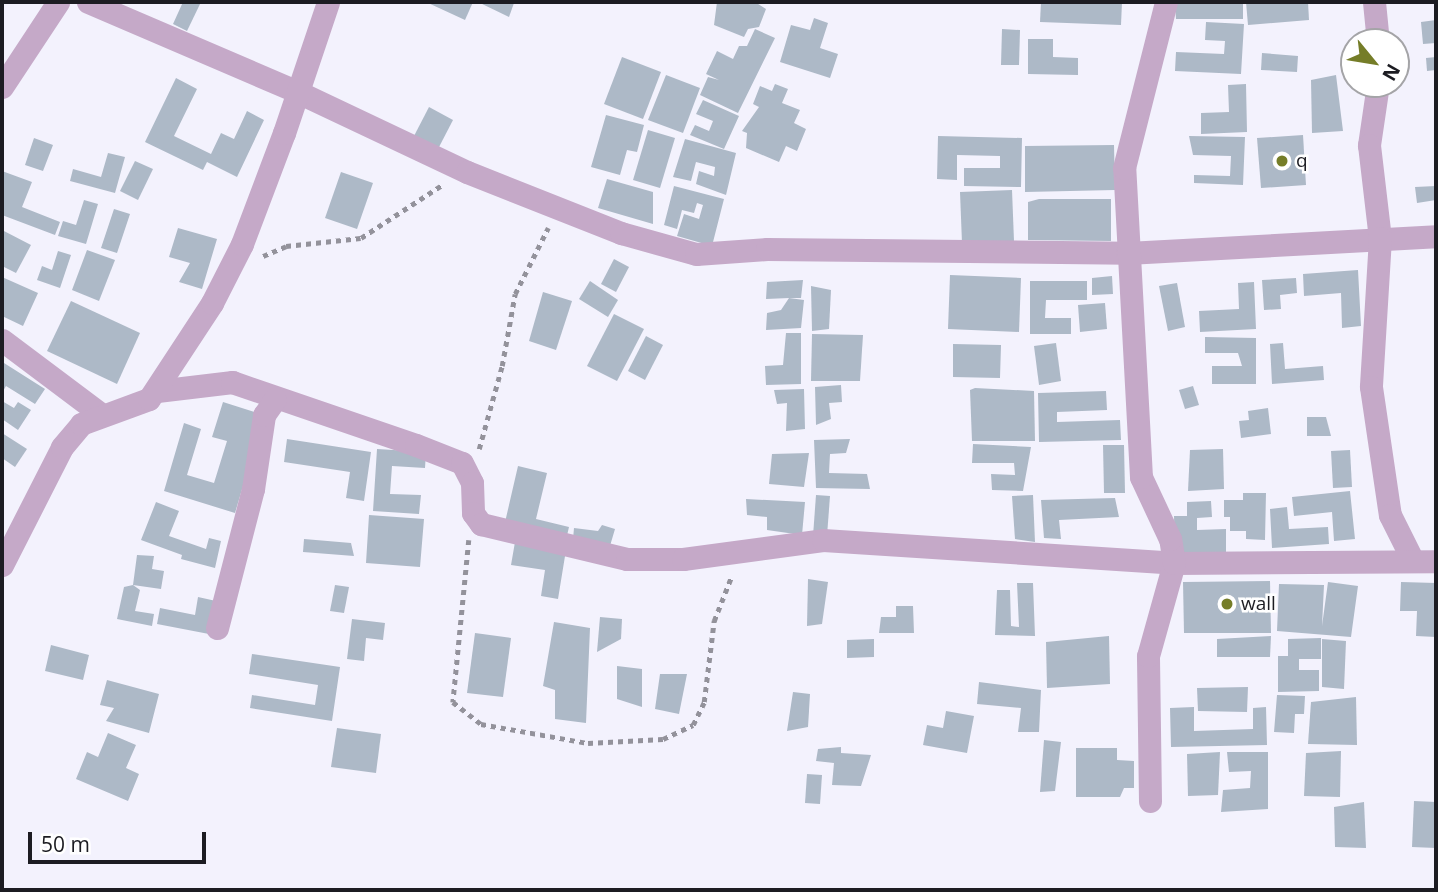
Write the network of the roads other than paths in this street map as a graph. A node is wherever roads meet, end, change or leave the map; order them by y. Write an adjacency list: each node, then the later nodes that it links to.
1 (58, 2): 7 (street)
2 (88, 2): 8 (street)
3 (328, 2): 8 (street)
4 (1374, 2): 6 (street)
5 (1161, 5): 12 (street)
6 (1377, 28)
7 (2, 87)
8 (300, 93): 12 (street); 14 (street)
9 (1376, 98): 11 (street)
10 (1436, 236): 11 (street)
11 (1380, 238): 12 (street); 17 (street)
12 (1127, 253): 18 (street)
13 (2, 340): 16 (street)
14 (157, 391): 15 (street); 16 (street)
15 (275, 399): 18 (street); 20 (street)
16 (102, 415): 19 (street)
17 (1425, 561): 18 (street)
18 (1174, 563): 21 (street)
19 (2, 565)
20 (217, 628)
21 (1150, 801)

